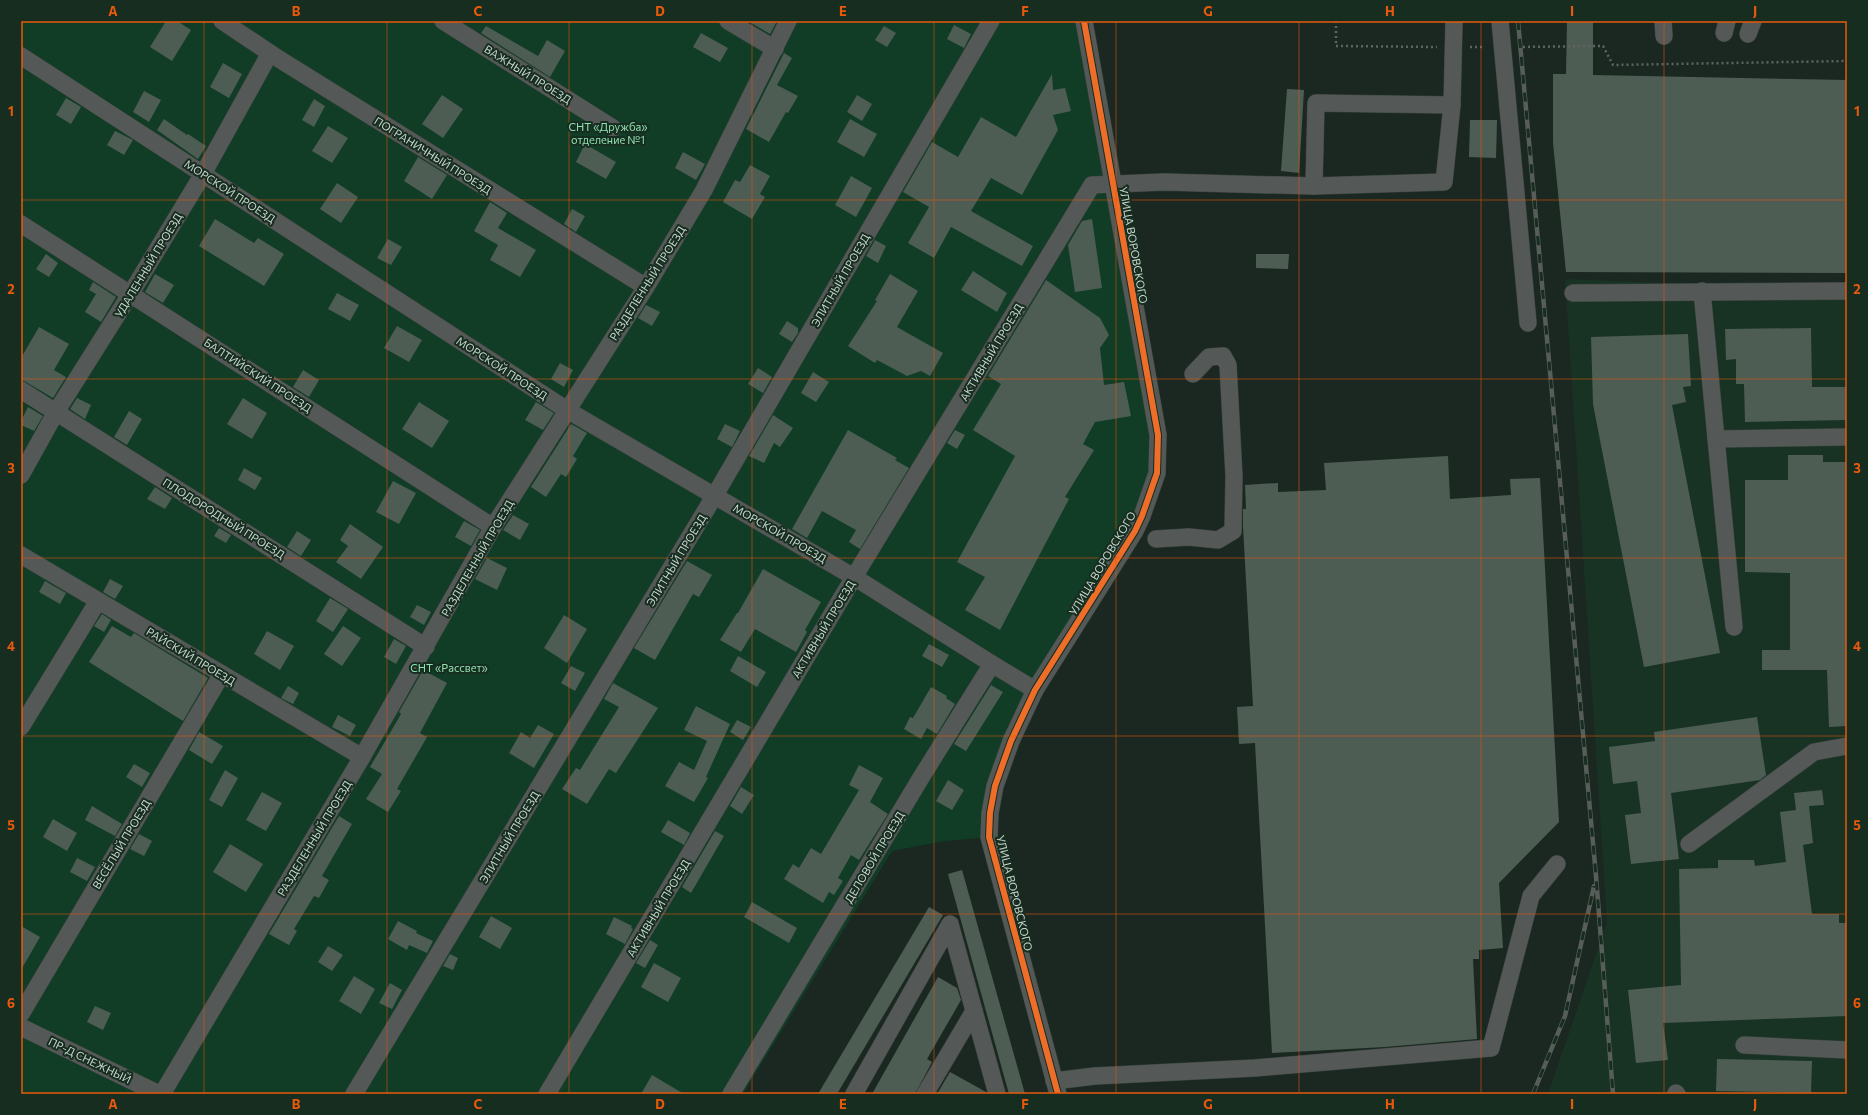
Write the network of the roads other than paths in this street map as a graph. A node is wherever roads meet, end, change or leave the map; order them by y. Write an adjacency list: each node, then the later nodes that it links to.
1 (222, 21): 10 (street, ПОГРАНИЧНЫЙ ПРОЕЗД)
2 (443, 21): 13 (street, ВАЖНЫЙ ПРОЕЗД)
3 (728, 21): 9 (street)
4 (788, 21): 9 (street, РАЗДЕЛЕННЫЙ ПРОЕЗД)
5 (991, 21): 31 (street, ЭЛИТНЫЙ ПРОЕЗД)
6 (1084, 21): 15 (street, УЛИЦА ВОРОВСКОГО)
7 (1454, 21): 12 (street)
8 (1500, 21): 23 (street)
9 (775, 49): 18 (street, РАЗДЕЛЕННЫЙ ПРОЕЗД)
10 (270, 53): 14 (street, УДАЛЕННЫЙ ПРОЕЗД); 18 (street, ПОГРАНИЧНЫЙ ПРОЕЗД)
11 (21, 56): 14 (street, МОРСКОЙ ПРОЕЗД)
12 (1452, 105): 16 (street); 16 (street)
13 (613, 128)
14 (203, 174): 21 (street, УДАЛЕННЫЙ ПРОЕЗД); 26 (street, МОРСКОЙ ПРОЕЗД)
15 (1113, 184): 16 (street); 35 (street, АКТИВНЫЙ ПРОЕЗД); 41 (street, УЛИЦА ВОРОВСКОГО)
16 (1314, 186)
17 (21, 224): 21 (street, БАЛТИЙСКИЙ ПРОЕЗД)
18 (646, 287): 26 (street, РАЗДЕЛЕННЫЙ ПРОЕЗД)
19 (1702, 291): 20 (street); 22 (street); 29 (street)
20 (1847, 291)
21 (131, 293): 27 (street, УДАЛЕННЫЙ ПРОЕЗД); 32 (street, БАЛТИЙСКИЙ ПРОЕЗД)
22 (1573, 293)
23 (1528, 322)
24 (1192, 374): 33 (street)
25 (21, 390): 27 (street, ПЛОДОРОДНЫЙ ПРОЕЗД)
26 (567, 410): 31 (street, МОРСКОЙ ПРОЕЗД); 32 (street, РАЗДЕЛЕННЫЙ ПРОЕЗД)
27 (56, 412): 30 (street, УДАЛЕННЫЙ ПРОЕЗД); 38 (street, ПЛОДОРОДНЫЙ ПРОЕЗД)
28 (1847, 437): 29 (street)
29 (1716, 439): 37 (street)
30 (21, 475)
31 (715, 495): 35 (street, МОРСКОЙ ПРОЕЗД); 55 (street, ЭЛИТНЫЙ ПРОЕЗД)
32 (493, 527): 38 (street, РАЗДЕЛЕННЫЙ ПРОЕЗД)
33 (1156, 539)
34 (21, 555): 36 (street, РАЙСКИЙ ПРОЕЗД)
35 (854, 577): 39 (street, МОРСКОЙ ПРОЕЗД); 56 (street, АКТИВНЫЙ ПРОЕЗД)
36 (98, 601): 40 (street, РАЙСКИЙ ПРОЕЗД); 42 (street)
37 (1734, 627)
38 (426, 646): 44 (street, РАЗДЕЛЕННЫЙ ПРОЕЗД)
39 (992, 664): 41 (street); 57 (street, ДЕЛОВОЙ ПРОЕЗД)
40 (222, 674): 44 (street, РАЙСКИЙ ПРОЕЗД); 48 (street, ВЕСЁЛЫЙ ПРОЕЗД)
41 (1035, 690): 52 (street, УЛИЦА ВОРОВСКОГО)
42 (21, 727)
43 (1847, 746): 45 (street)
44 (362, 757): 54 (street, РАЗДЕЛЕННЫЙ ПРОЕЗД)
45 (1689, 844)
46 (1557, 864): 52 (street)
47 (974, 1011): 53 (street); 58 (street); 59 (street)
48 (21, 1014)
49 (21, 1026): 54 (street, ПР-Д СНЕЖНЫЙ)
50 (1744, 1045): 51 (street)
51 (1847, 1050)
52 (1056, 1088)
53 (994, 1092)
54 (161, 1094)
55 (354, 1094)
56 (548, 1094)
57 (731, 1094)
58 (854, 1094)
59 (925, 1094)

